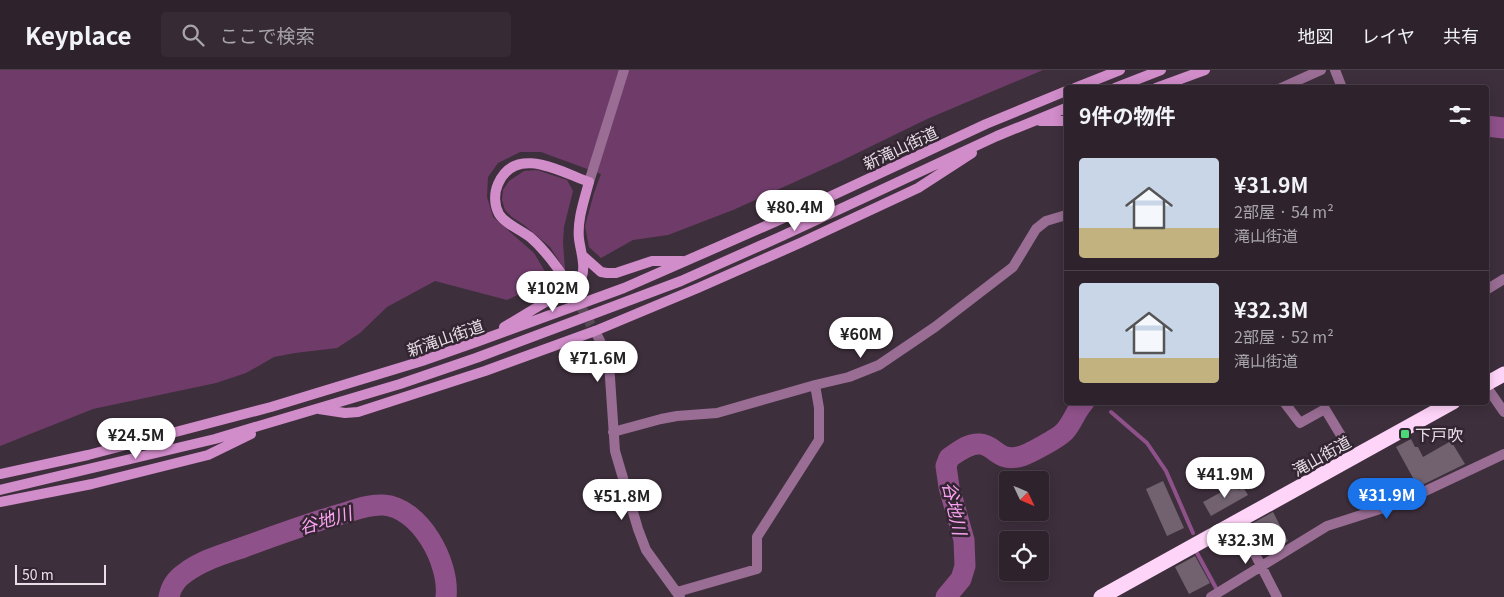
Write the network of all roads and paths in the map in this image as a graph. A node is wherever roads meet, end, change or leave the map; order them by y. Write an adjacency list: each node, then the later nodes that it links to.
1 (624, 70): 17 (street)
2 (1120, 70): 7 (main road)
3 (1161, 70): 8 (main road)
4 (1204, 70): 9 (main road)
5 (1321, 70): 10 (street)
6 (1335, 70): 11 (street)
7 (1082, 85)
8 (1124, 85)
9 (1164, 85)
10 (1288, 85)
11 (1341, 85)
12 (1064, 92): 20 (main road, 新滝山街道)
13 (1064, 109): 14 (main road, 新滝山街道)
14 (1034, 121): 15 (main road); 16 (main road, 新滝山街道)
15 (1064, 121)
16 (997, 136): 24 (main road); 32 (main road, 新滝山街道)
17 (589, 182): 19 (main road); 22 (main road)
18 (1064, 216): 28 (street)
19 (583, 256): 20 (main road); 25 (main road)
20 (685, 261): 25 (main road, 新滝山街道)
21 (1504, 279): 23 (street)
22 (566, 282)
23 (1489, 288)
24 (593, 328): 32 (main road); 35 (street)
25 (480, 341): 38 (main road, 新滝山街道)
26 (1504, 374): 27 (highway)
27 (1489, 383)
28 (814, 385): 35 (street); 43 (street)
29 (1489, 390): 33 (street)
30 (1286, 405): 37 (street)
31 (1448, 405): 37 (highway, 滝山街道)
32 (315, 409): 34 (main road, 新滝山街道)
33 (1504, 412)
34 (274, 422): 39 (main road, 新滝山街道); 40 (main road)
35 (613, 432): 43 (street)
36 (1504, 454): 42 (street)
37 (1354, 457): 41 (highway, 滝山街道)
38 (4, 473)
39 (0, 490)
40 (0, 502)
41 (1238, 521): 42 (street); 44 (highway, 滝山街道)
42 (1261, 567): 45 (street); 46 (street)
43 (679, 594)
44 (1101, 597)
45 (1211, 597)
46 (1278, 597)

